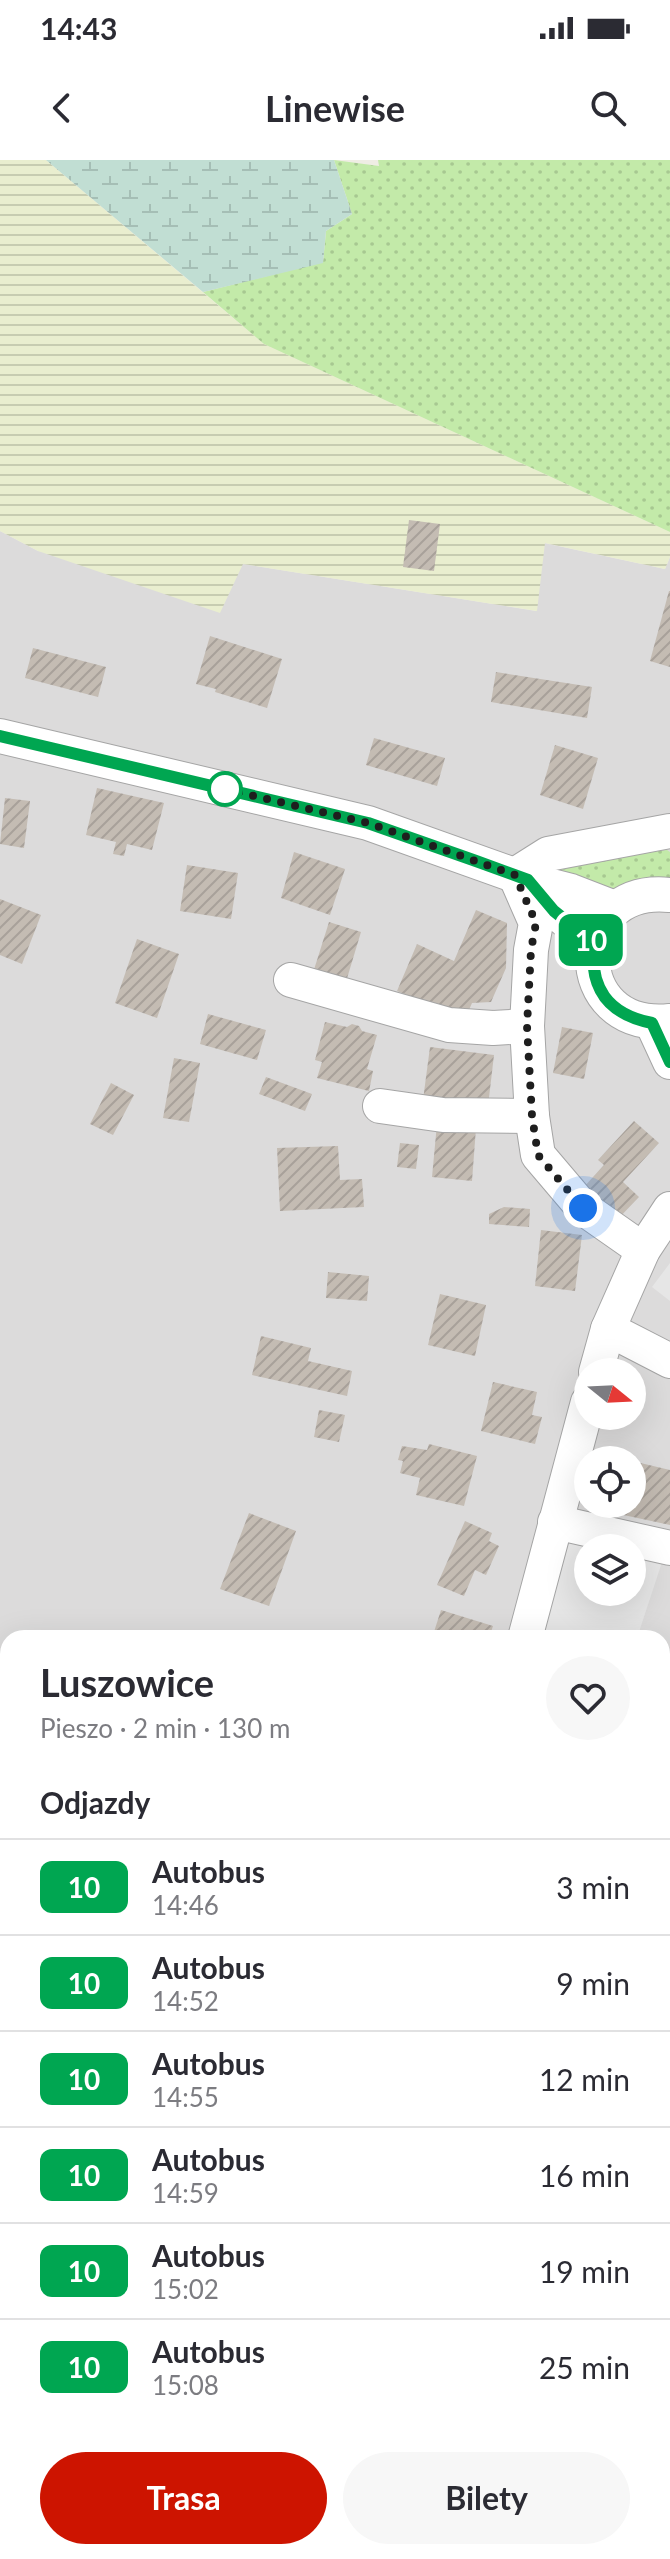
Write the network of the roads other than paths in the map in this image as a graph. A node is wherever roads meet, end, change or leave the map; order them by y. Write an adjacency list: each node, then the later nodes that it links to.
1 (0, 736): 3 (street)
2 (670, 831): 3 (street)
3 (521, 878): 5 (street); 6 (street); 9 (street)
4 (670, 895): 5 (street)
5 (615, 908): 6 (street)
6 (594, 943): 8 (street)
7 (291, 980): 9 (street)
8 (661, 1022): 10 (street)
9 (527, 1026): 12 (street)
10 (670, 1062)
11 (380, 1106): 12 (street)
12 (532, 1116): 14 (street)
13 (670, 1209): 14 (street)
14 (643, 1250): 15 (street)
15 (608, 1329): 16 (street); 17 (street)
16 (600, 1358)
17 (670, 1361)
18 (580, 1430): 19 (street)
19 (555, 1522): 20 (street); 21 (street)
20 (670, 1548)
21 (527, 1630)

